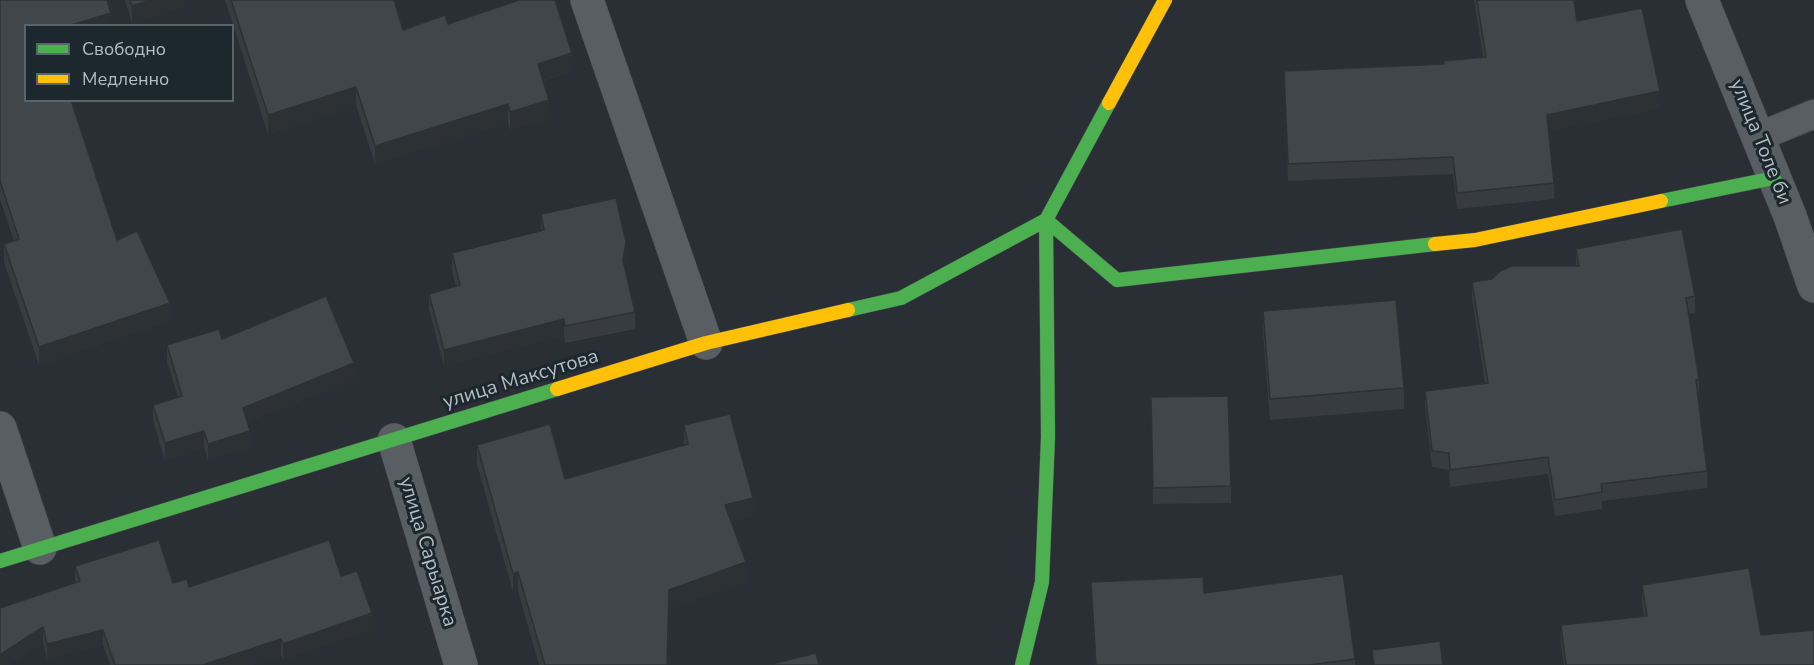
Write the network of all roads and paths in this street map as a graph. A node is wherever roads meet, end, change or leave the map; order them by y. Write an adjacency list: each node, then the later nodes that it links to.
1 (587, 0): 9 (street)
2 (1165, 0): 7 (street)
3 (1702, 0): 5 (street, улица Толе би)
4 (1814, 114): 5 (lane)
5 (1758, 137): 6 (street, улица Толе би)
6 (1774, 178): 7 (street); 8 (street, улица Толе би)
7 (1046, 220): 9 (street, улица Максутова); 15 (street)
8 (1814, 286)
9 (706, 343): 11 (street, улица Максутова)
10 (0, 428): 12 (street)
11 (394, 440): 12 (street, улица Максутова); 14 (street, улица Сарыарка)
12 (40, 548): 13 (street, улица Максутова)
13 (0, 561)
14 (461, 665)
15 (1022, 665)

